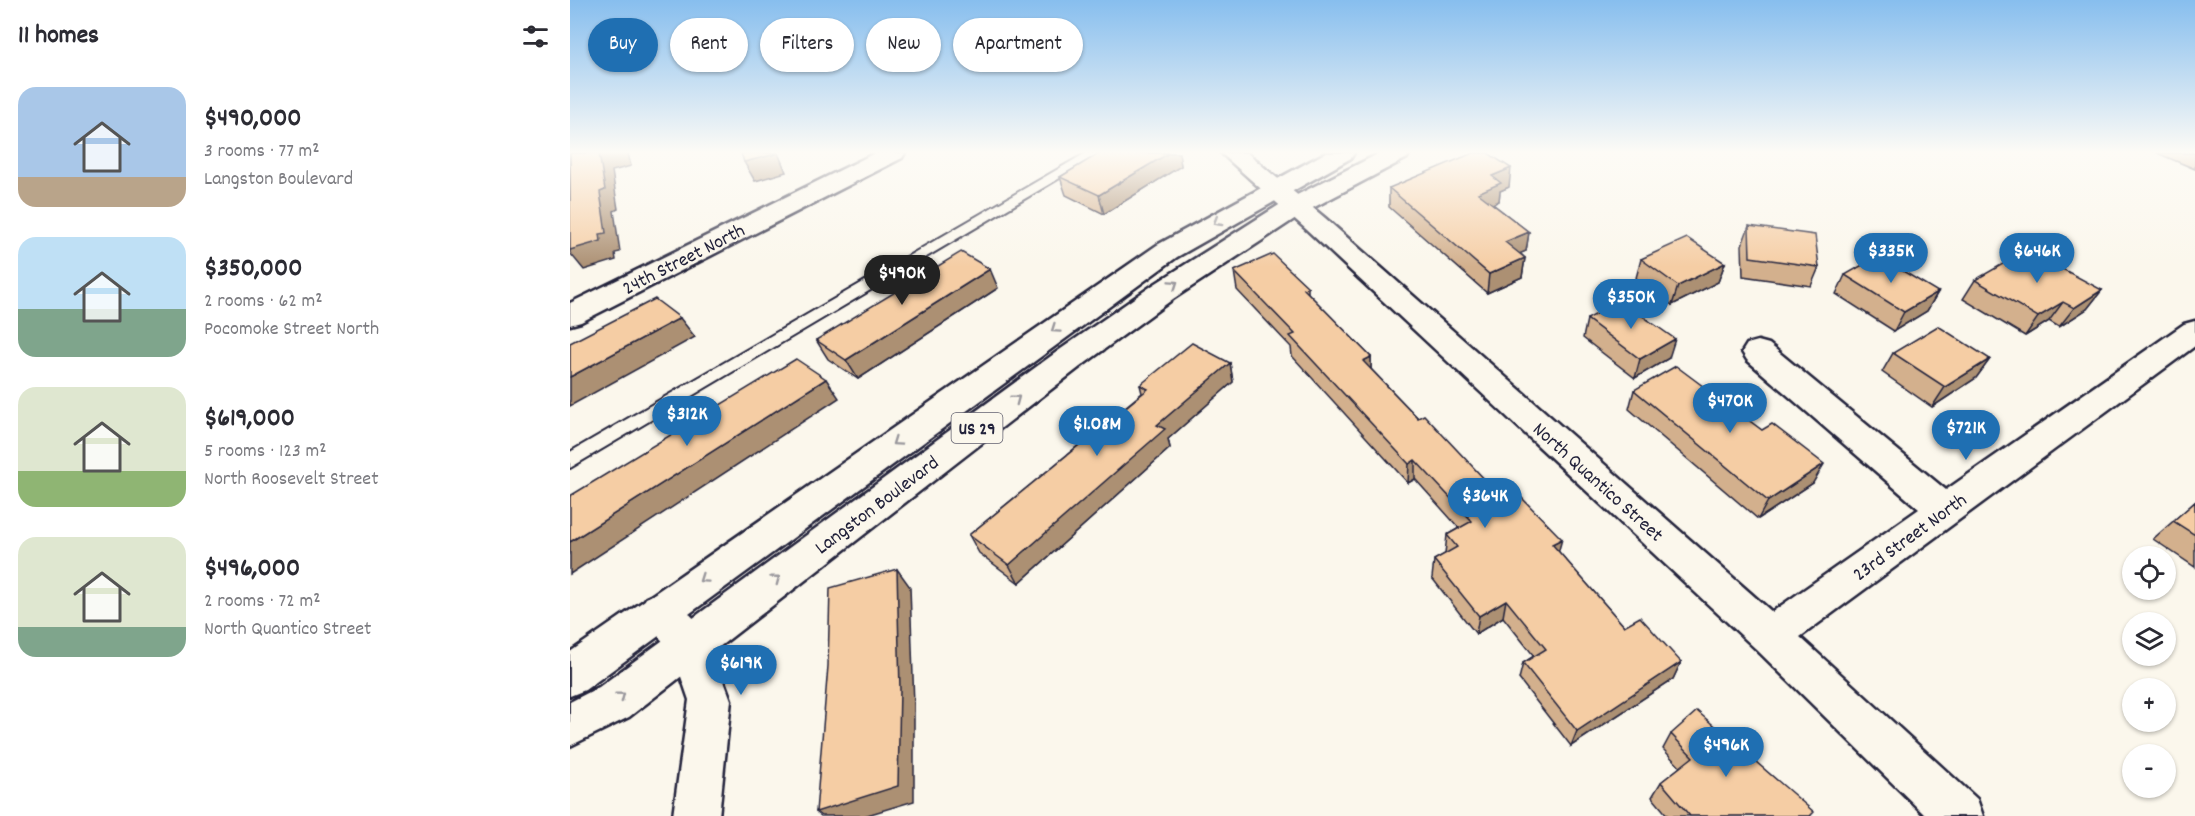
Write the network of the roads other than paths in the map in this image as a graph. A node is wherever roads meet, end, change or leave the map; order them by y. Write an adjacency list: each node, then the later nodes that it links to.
1 (810, 191): 7 (street, 24th Street North)
2 (1030, 191): 10 (lane)
3 (1279, 191): 6 (street, North Quantico Street)
4 (1294, 191): 6 (street, Langston Boulevard / US 29)
5 (1301, 191): 6 (street, Langston Boulevard / US 29)
6 (1286, 197): 12 (street, Langston Boulevard / US 29, one-way to 12); 13 (street, North Quantico Street); 14 (street, Langston Boulevard / US 29, one-way to 6)
7 (570, 315)
8 (2195, 331): 11 (street, 23rd Street North)
9 (1758, 352): 11 (street)
10 (570, 461)
11 (1945, 510): 13 (street, 23rd Street North)
12 (660, 610): 14 (street); 15 (street, Langston Boulevard / US 29)
13 (1770, 636): 18 (street, North Quantico Street)
14 (690, 643): 16 (street, Langston Boulevard / US 29, one-way to 14); 17 (street)
15 (570, 676)
16 (570, 725)
17 (696, 816)
18 (1960, 816)

